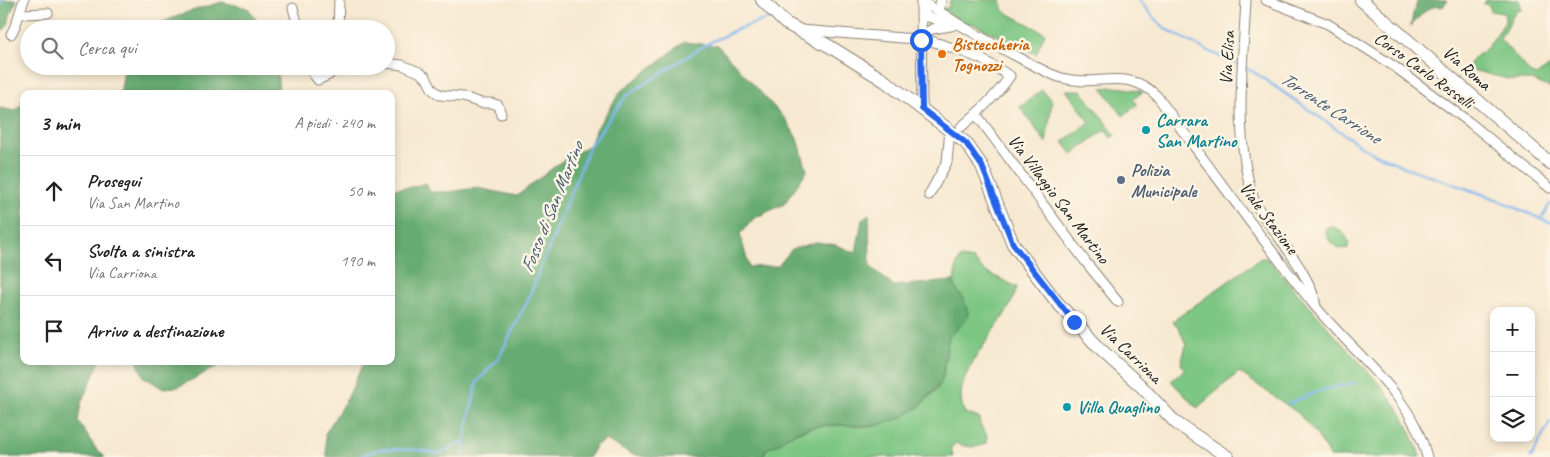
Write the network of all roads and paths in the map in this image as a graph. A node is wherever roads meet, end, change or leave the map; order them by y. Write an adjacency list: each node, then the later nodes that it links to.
1 (24, 0): 12 (street)
2 (339, 0): 14 (street)
3 (762, 0): 17 (main road, Via Carriona)
4 (941, 0): 10 (street)
5 (1246, 0): 32 (street, Via Elisa)
6 (1266, 0): 29 (street, Corso Carlo Rosselli)
7 (1361, 0): 28 (main road, Via Roma)
8 (921, 3): 10 (street); 16 (street); 19 (street)
9 (293, 8): 13 (street)
10 (939, 11): 16 (street)
11 (48, 12): 12 (street)
12 (20, 14): 18 (street)
13 (296, 20)
14 (338, 20)
15 (947, 26): 16 (street); 19 (street); 20 (street)
16 (961, 27): 32 (street, Viale Stazione)
17 (797, 30): 19 (street); 24 (main road, Via Carriona)
18 (10, 34)
19 (921, 38): 20 (street); 24 (street)
20 (936, 42): 26 (street)
21 (395, 64): 25 (street)
22 (314, 75): 23 (street)
23 (327, 75)
24 (922, 109): 27 (main road, Via Carriona)
25 (501, 114)
26 (976, 114): 27 (street); 31 (street, Via Villaggio San Martino)
27 (956, 129): 30 (street); 33 (main road, Via Carriona)
28 (1550, 163)
29 (1550, 188)
30 (929, 195)
31 (1118, 302)
32 (1316, 307): 34 (street, Viale Stazione)
33 (1228, 457)
34 (1427, 457)

